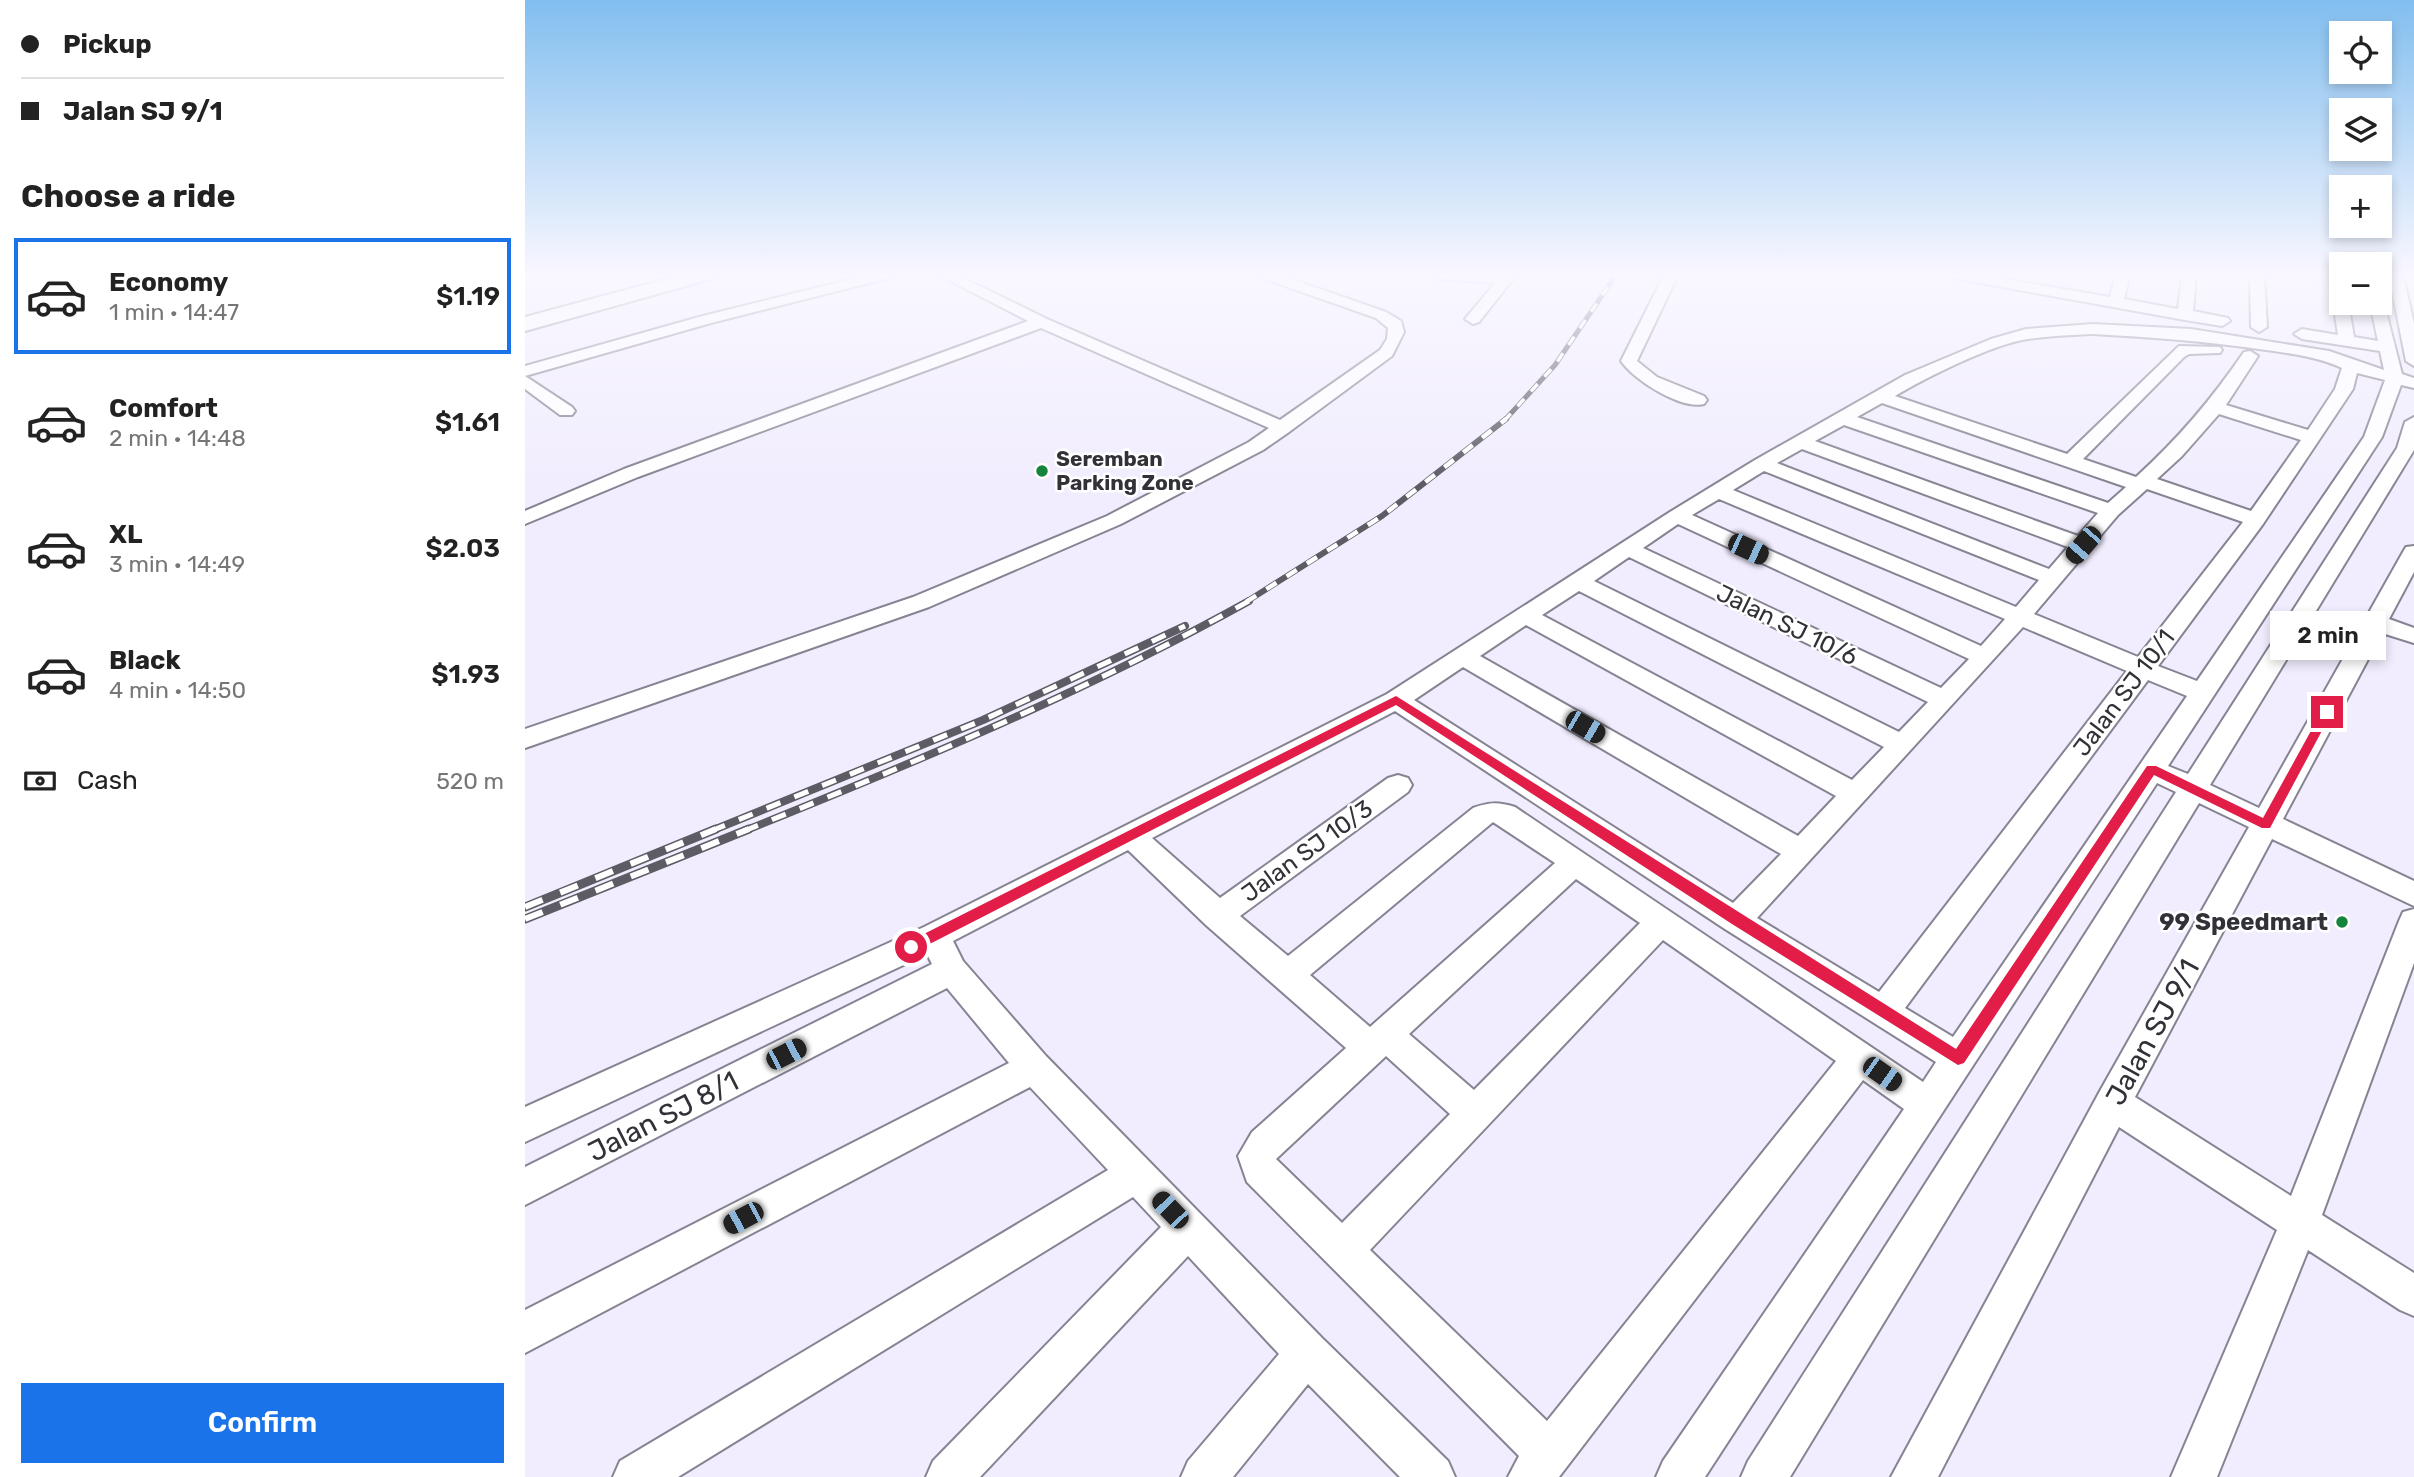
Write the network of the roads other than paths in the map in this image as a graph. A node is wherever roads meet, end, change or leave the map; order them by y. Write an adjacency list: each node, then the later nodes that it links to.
1 (622, 344): 13 (street)
2 (981, 344): 31 (street)
3 (1091, 344): 22 (street)
4 (1391, 344): 22 (street)
5 (1636, 344): 17 (street)
6 (1993, 344): 16 (street)
7 (2260, 344): 12 (street)
8 (2363, 344): 10 (street)
9 (2385, 344): 10 (street)
10 (2386, 348): 14 (street)
11 (2250, 356): 12 (street); 18 (street); 25 (street)
12 (2349, 370): 14 (street); 23 (street, Jalan SJ 10/1)
13 (525, 372)
14 (2403, 375): 45 (street)
15 (525, 381): 19 (street)
16 (1879, 396): 20 (street); 25 (street)
17 (1698, 400)
18 (2215, 407): 23 (street); 27 (street)
19 (566, 411)
20 (1842, 418): 24 (street); 29 (street)
21 (2414, 422): 52 (street)
22 (1283, 428): 48 (street)
23 (2312, 437): 32 (street, Jalan SJ 10/1)
24 (1800, 442): 26 (street); 33 (street)
25 (2071, 460): 27 (street)
26 (1762, 464): 28 (street); 36 (street)
27 (2140, 483): 29 (street); 32 (street)
28 (1718, 491): 30 (street); 39 (street)
29 (2111, 511): 33 (street)
30 (1678, 516): 34 (street); 42 (street)
31 (525, 518)
32 (2256, 520): 44 (street, Jalan SJ 10/1)
33 (2083, 545): 36 (street)
34 (1629, 549): 37 (street); 47 (street, Jalan SJ 10/6)
35 (2414, 552): 40 (street, Jalan SJ 9/1)
36 (2054, 578): 39 (street)
37 (1579, 582): 38 (street); 49 (street)
38 (1527, 616): 43 (street); 53 (street)
39 (2021, 618): 42 (street); 44 (street)
40 (2375, 622): 41 (street); 54 (street, Jalan SJ 9/1)
41 (2414, 636)
42 (1985, 657): 47 (street)
43 (1465, 658): 46 (street); 56 (street)
44 (2143, 668): 45 (street); 66 (street, Jalan SJ 10/1)
45 (2203, 693): 50 (street)
46 (1396, 700): 55 (street); 60 (street)
47 (1945, 700): 49 (street)
48 (525, 739)
49 (1903, 745): 53 (street)
50 (2151, 769): 52 (street); 69 (street)
51 (1398, 785): 59 (street, Jalan SJ 10/3)
52 (2193, 790): 54 (street); 89 (street)
53 (1856, 795): 56 (street)
54 (2266, 825): 58 (street); 71 (street, Jalan SJ 9/1)
55 (1131, 836): 59 (street, Jalan SJ 10/3); 63 (street)
56 (1801, 852): 60 (street)
57 (1573, 864): 62 (street); 65 (street); 67 (street)
58 (2414, 894)
59 (1217, 916): 65 (street, Jalan SJ 10/3)
60 (1737, 920): 66 (street)
61 (2414, 921): 77 (street)
62 (1661, 922): 68 (street); 73 (street)
63 (935, 936): 64 (street); 74 (street)
64 (951, 970): 70 (street); 76 (street, Jalan SJ 8/1)
65 (1289, 974): 67 (street, Jalan SJ 10/3)
66 (1883, 1012): 69 (street)
67 (1378, 1041): 73 (street, Jalan SJ 10/3); 79 (street)
68 (1859, 1058): 72 (street); 83 (street)
69 (1958, 1058): 72 (street)
70 (1034, 1067): 75 (street); 81 (street)
71 (2113, 1103): 77 (street); 90 (street, Jalan SJ 9/1)
72 (1927, 1105): 88 (street)
73 (1476, 1115): 79 (street)
74 (525, 1125)
75 (1136, 1174): 78 (street); 84 (street)
76 (525, 1187)
77 (2300, 1223): 80 (street); 91 (street)
78 (1188, 1228): 82 (street); 85 (street)
79 (1343, 1249): 83 (street)
80 (2414, 1296)
81 (525, 1332)
82 (1307, 1353): 86 (street); 87 (street)
83 (1540, 1466)
84 (636, 1477)
85 (949, 1477)
86 (1204, 1477)
87 (1432, 1477)
88 (1679, 1477)
89 (1764, 1477)
90 (1914, 1477)
91 (2194, 1477)

